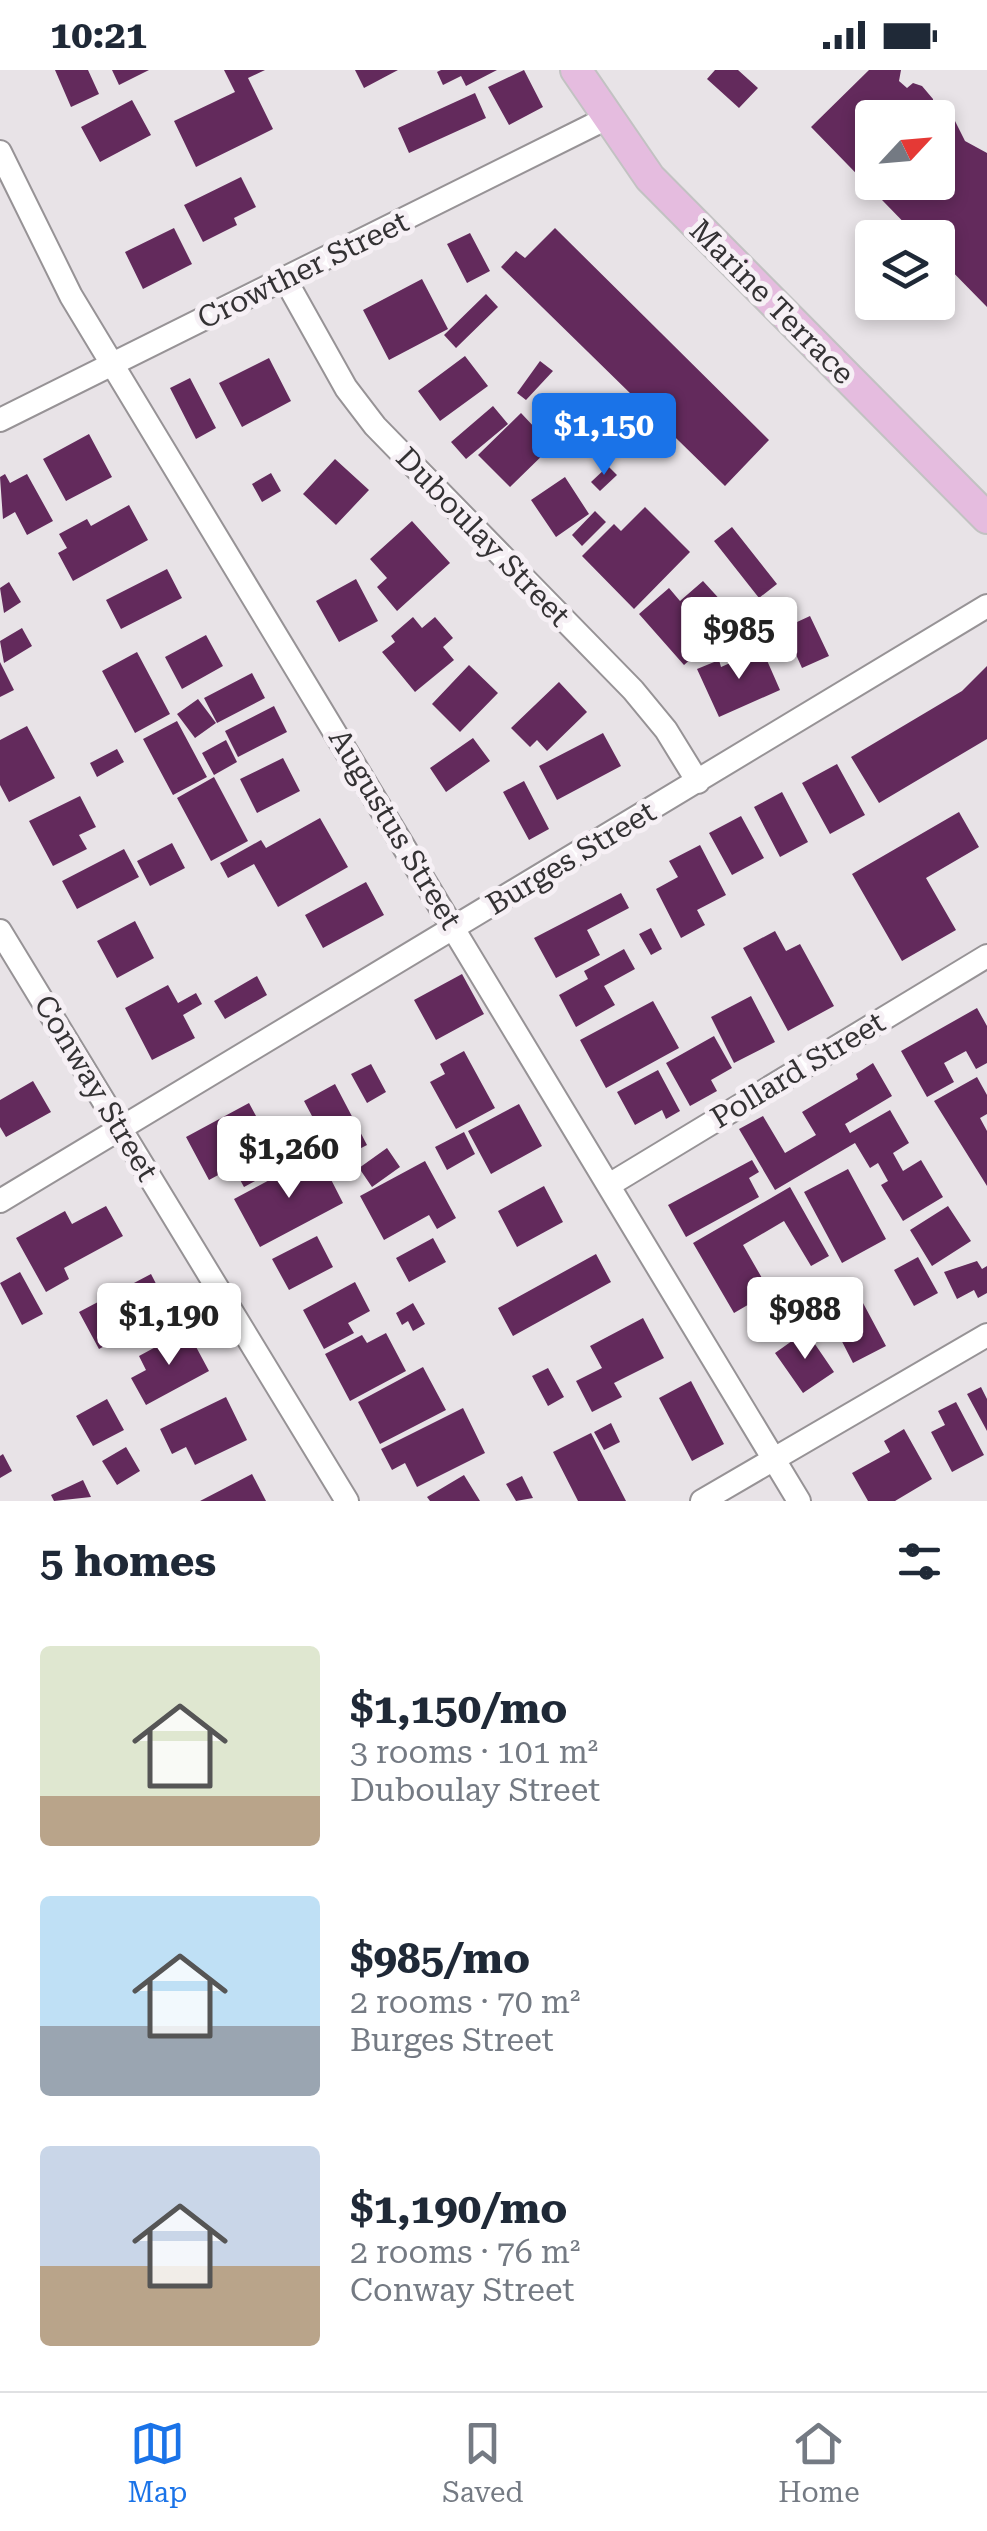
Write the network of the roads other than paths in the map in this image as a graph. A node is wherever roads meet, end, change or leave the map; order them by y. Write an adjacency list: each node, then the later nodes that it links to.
1 (576, 70): 2 (main road, Marine Terrace)
2 (606, 119): 4 (street, Crowther Street); 7 (main road, Marine Terrace)
3 (0, 152): 5 (street, Augustus Street)
4 (285, 280): 5 (street, Crowther Street); 9 (street, Duboulay Street)
5 (113, 364): 6 (street, Crowther Street); 10 (street, Augustus Street)
6 (0, 420)
7 (987, 518)
8 (987, 606): 9 (street, Burges Street)
9 (698, 782): 10 (street, Burges Street)
10 (456, 928): 13 (street, Burges Street); 14 (street, Augustus Street)
11 (0, 931): 13 (street, Conway Street)
12 (987, 956): 14 (street, Pollard Street)
13 (121, 1128): 15 (street, Burges Street); 18 (street, Conway Street)
14 (609, 1184): 17 (street, Augustus Street)
15 (0, 1200)
16 (987, 1334): 17 (street)
17 (776, 1461): 19 (street); 20 (street, Augustus Street)
18 (347, 1501)
19 (702, 1501)
20 (799, 1501)

